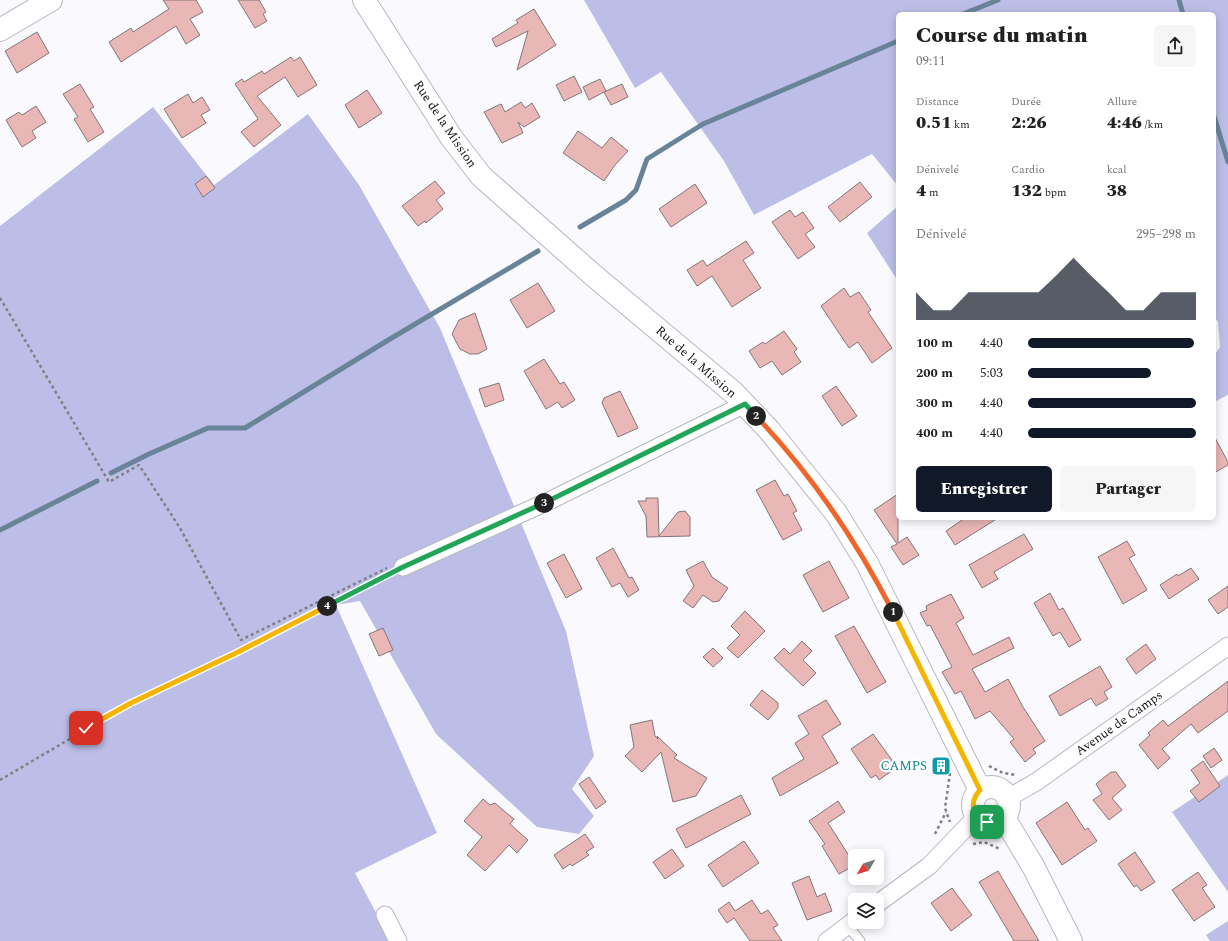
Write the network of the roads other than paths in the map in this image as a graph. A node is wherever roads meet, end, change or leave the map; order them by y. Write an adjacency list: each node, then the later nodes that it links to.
1 (51, 0): 3 (main road)
2 (364, 0): 4 (main road, Rue de la Mission)
3 (0, 30)
4 (745, 404): 5 (street); 7 (main road, Rue de la Mission)
5 (397, 566)
6 (1228, 646): 8 (street, Avenue de Camps)
7 (980, 790): 8 (main road); 9 (main road)
8 (1006, 808): 9 (main road); 17 (main road)
9 (977, 816): 10 (street)
10 (884, 899)
11 (385, 915): 14 (street)
12 (848, 925): 15 (street)
13 (854, 929): 16 (lane)
14 (398, 941)
15 (827, 941)
16 (860, 941)
17 (1071, 941)

